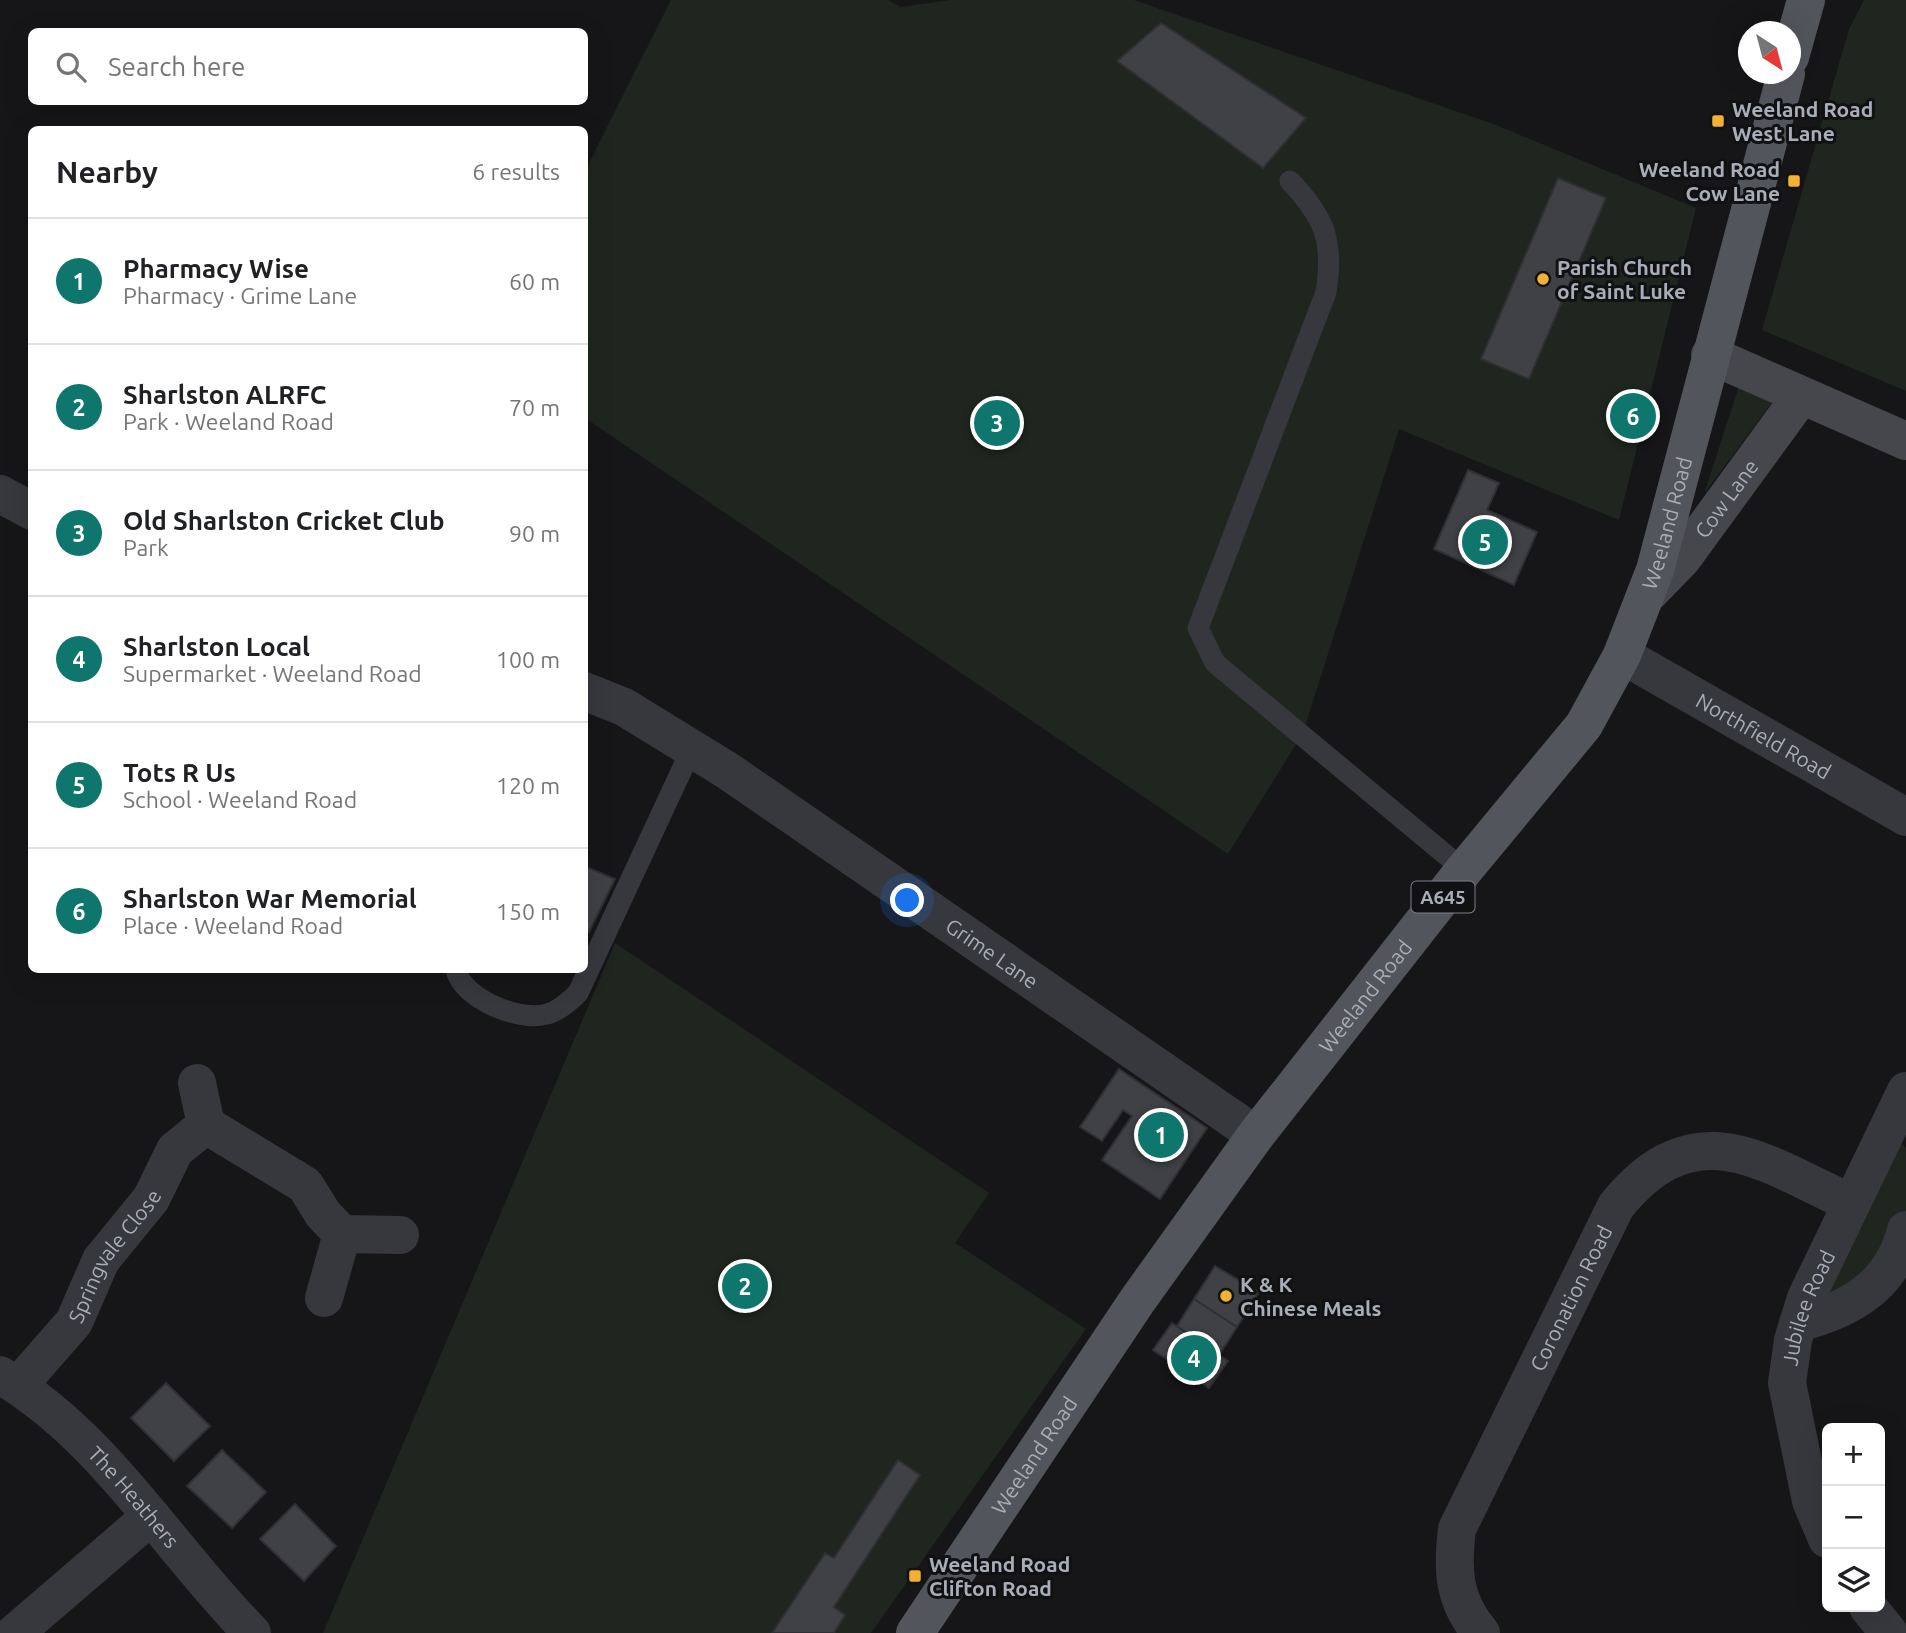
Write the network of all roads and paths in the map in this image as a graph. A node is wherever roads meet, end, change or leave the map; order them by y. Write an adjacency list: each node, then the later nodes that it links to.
1 (1805, 0): 2 (main road)
2 (1799, 21)
3 (1783, 84): 5 (main road, Weeland Road / A645)
4 (1290, 181): 15 (lane)
5 (1710, 355): 6 (street); 10 (main road, Weeland Road / A645)
6 (1801, 396): 7 (street); 10 (street, Cow Lane)
7 (1906, 441)
8 (0, 495): 9 (street)
9 (28, 509)
10 (1645, 597): 11 (main road, Weeland Road / A645)
11 (1622, 654): 14 (street, Northfield Road); 15 (main road, Weeland Road / A645)
12 (588, 692): 13 (street, Grime Lane)
13 (692, 748): 16 (lane); 22 (street, Grime Lane)
14 (1906, 817)
15 (1464, 870): 22 (main road, Weeland Road / A645)
16 (588, 972)
17 (456, 973): 18 (lane)
18 (587, 973)
19 (197, 1083): 21 (street)
20 (1906, 1091): 23 (street, Jubilee Road)
21 (206, 1125): 25 (street); 30 (street, Springvale Close)
22 (1256, 1135): 36 (main road, Weeland Road / A645)
23 (1896, 1138): 24 (street, Jubilee Road)
24 (1850, 1203): 29 (street, Jubilee Road); 37 (street, Coronation Road)
25 (342, 1234): 26 (street); 28 (street)
26 (400, 1236)
27 (1904, 1245): 29 (street)
28 (324, 1298)
29 (1798, 1323): 32 (street, Jubilee Road)
30 (9, 1381): 31 (street, The Heathers)
31 (150, 1516): 34 (street); 35 (street, The Heathers)
32 (1822, 1527)
33 (1872, 1612): 38 (street)
34 (15, 1633)
35 (252, 1633)
36 (915, 1633)
37 (1480, 1633)
38 (1889, 1633)

